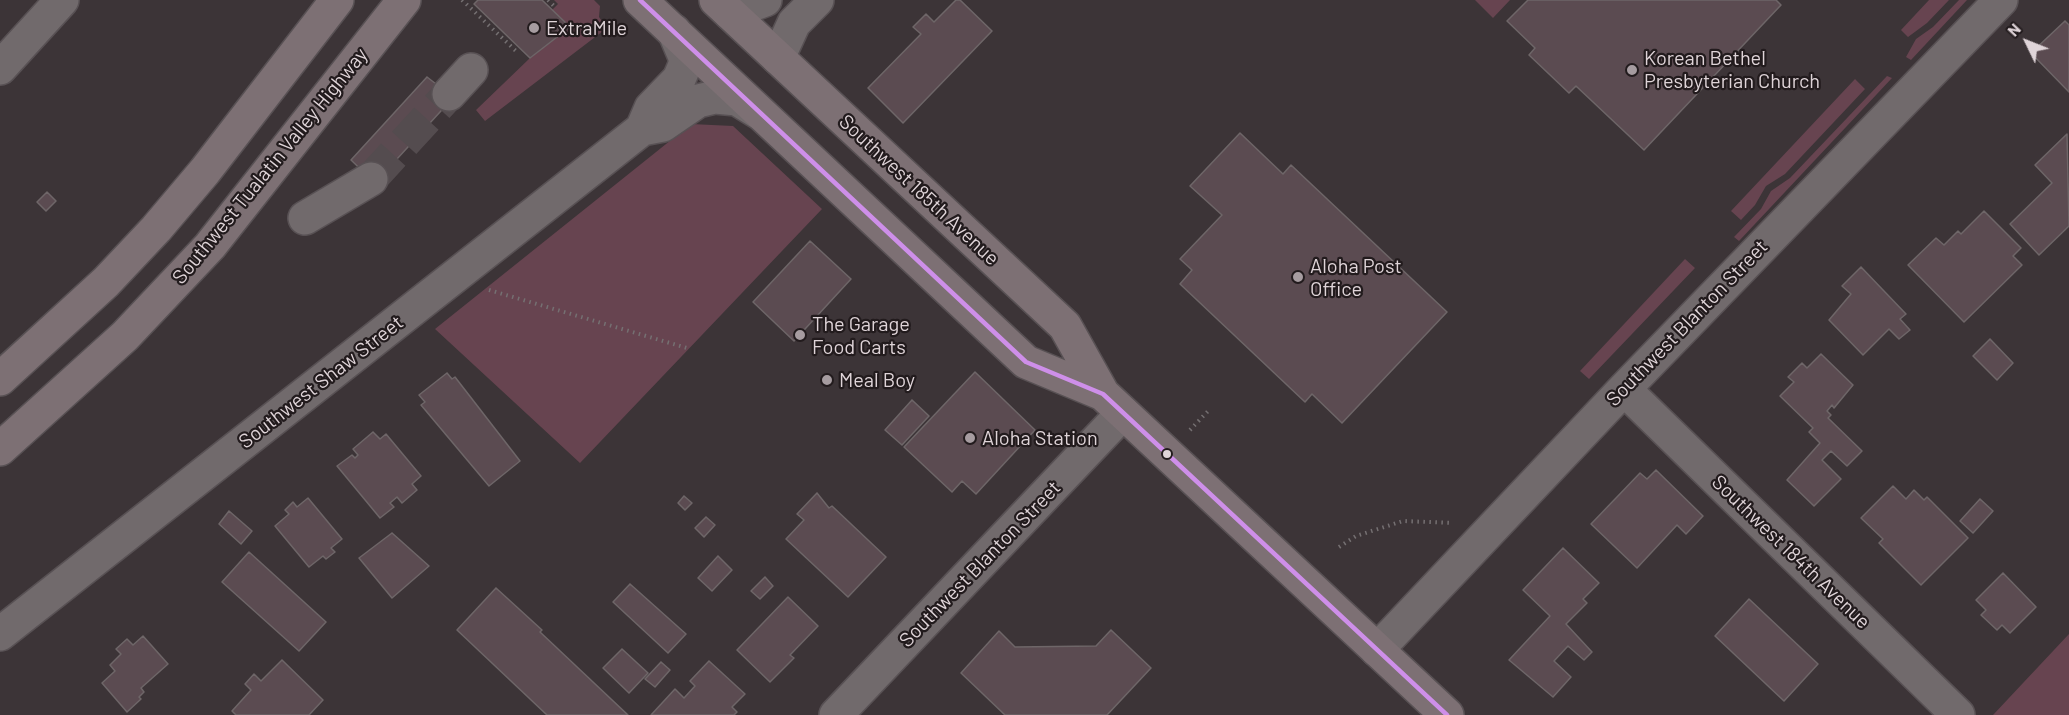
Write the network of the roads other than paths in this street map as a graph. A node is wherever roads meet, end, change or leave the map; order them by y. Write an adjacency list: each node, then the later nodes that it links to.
1 (62, 0): 11 (street)
2 (337, 0): 16 (main road)
3 (404, 0): 19 (main road, Southwest Tualatin Valley Highway)
4 (640, 0): 9 (main road, Southwest 185th Avenue)
5 (765, 0): 8 (street)
6 (817, 0): 10 (street)
7 (2001, 0): 17 (street, Southwest Blanton Street)
8 (723, 7): 10 (main road, Southwest 185th Avenue)
9 (674, 31): 12 (main road, Southwest 185th Avenue); 13 (street, Southwest Shaw Street)
10 (778, 58): 18 (main road, Southwest 185th Avenue)
11 (0, 68)
12 (767, 118): 13 (street, Southwest Shaw Street); 18 (main road, Southwest 185th Avenue)
13 (642, 129): 20 (street, Southwest Shaw Street)
14 (364, 173): 15 (street)
15 (304, 218)
16 (0, 379)
17 (1624, 388): 21 (street, Southwest Blanton Street); 24 (street, Southwest 184th Avenue)
18 (1113, 404): 21 (main road, Southwest 185th Avenue); 22 (street, Southwest Blanton Street)
19 (0, 449)
20 (0, 634)
21 (1377, 650): 23 (main road, Southwest 185th Avenue)
22 (836, 715)
23 (1447, 715)
24 (1958, 715)

